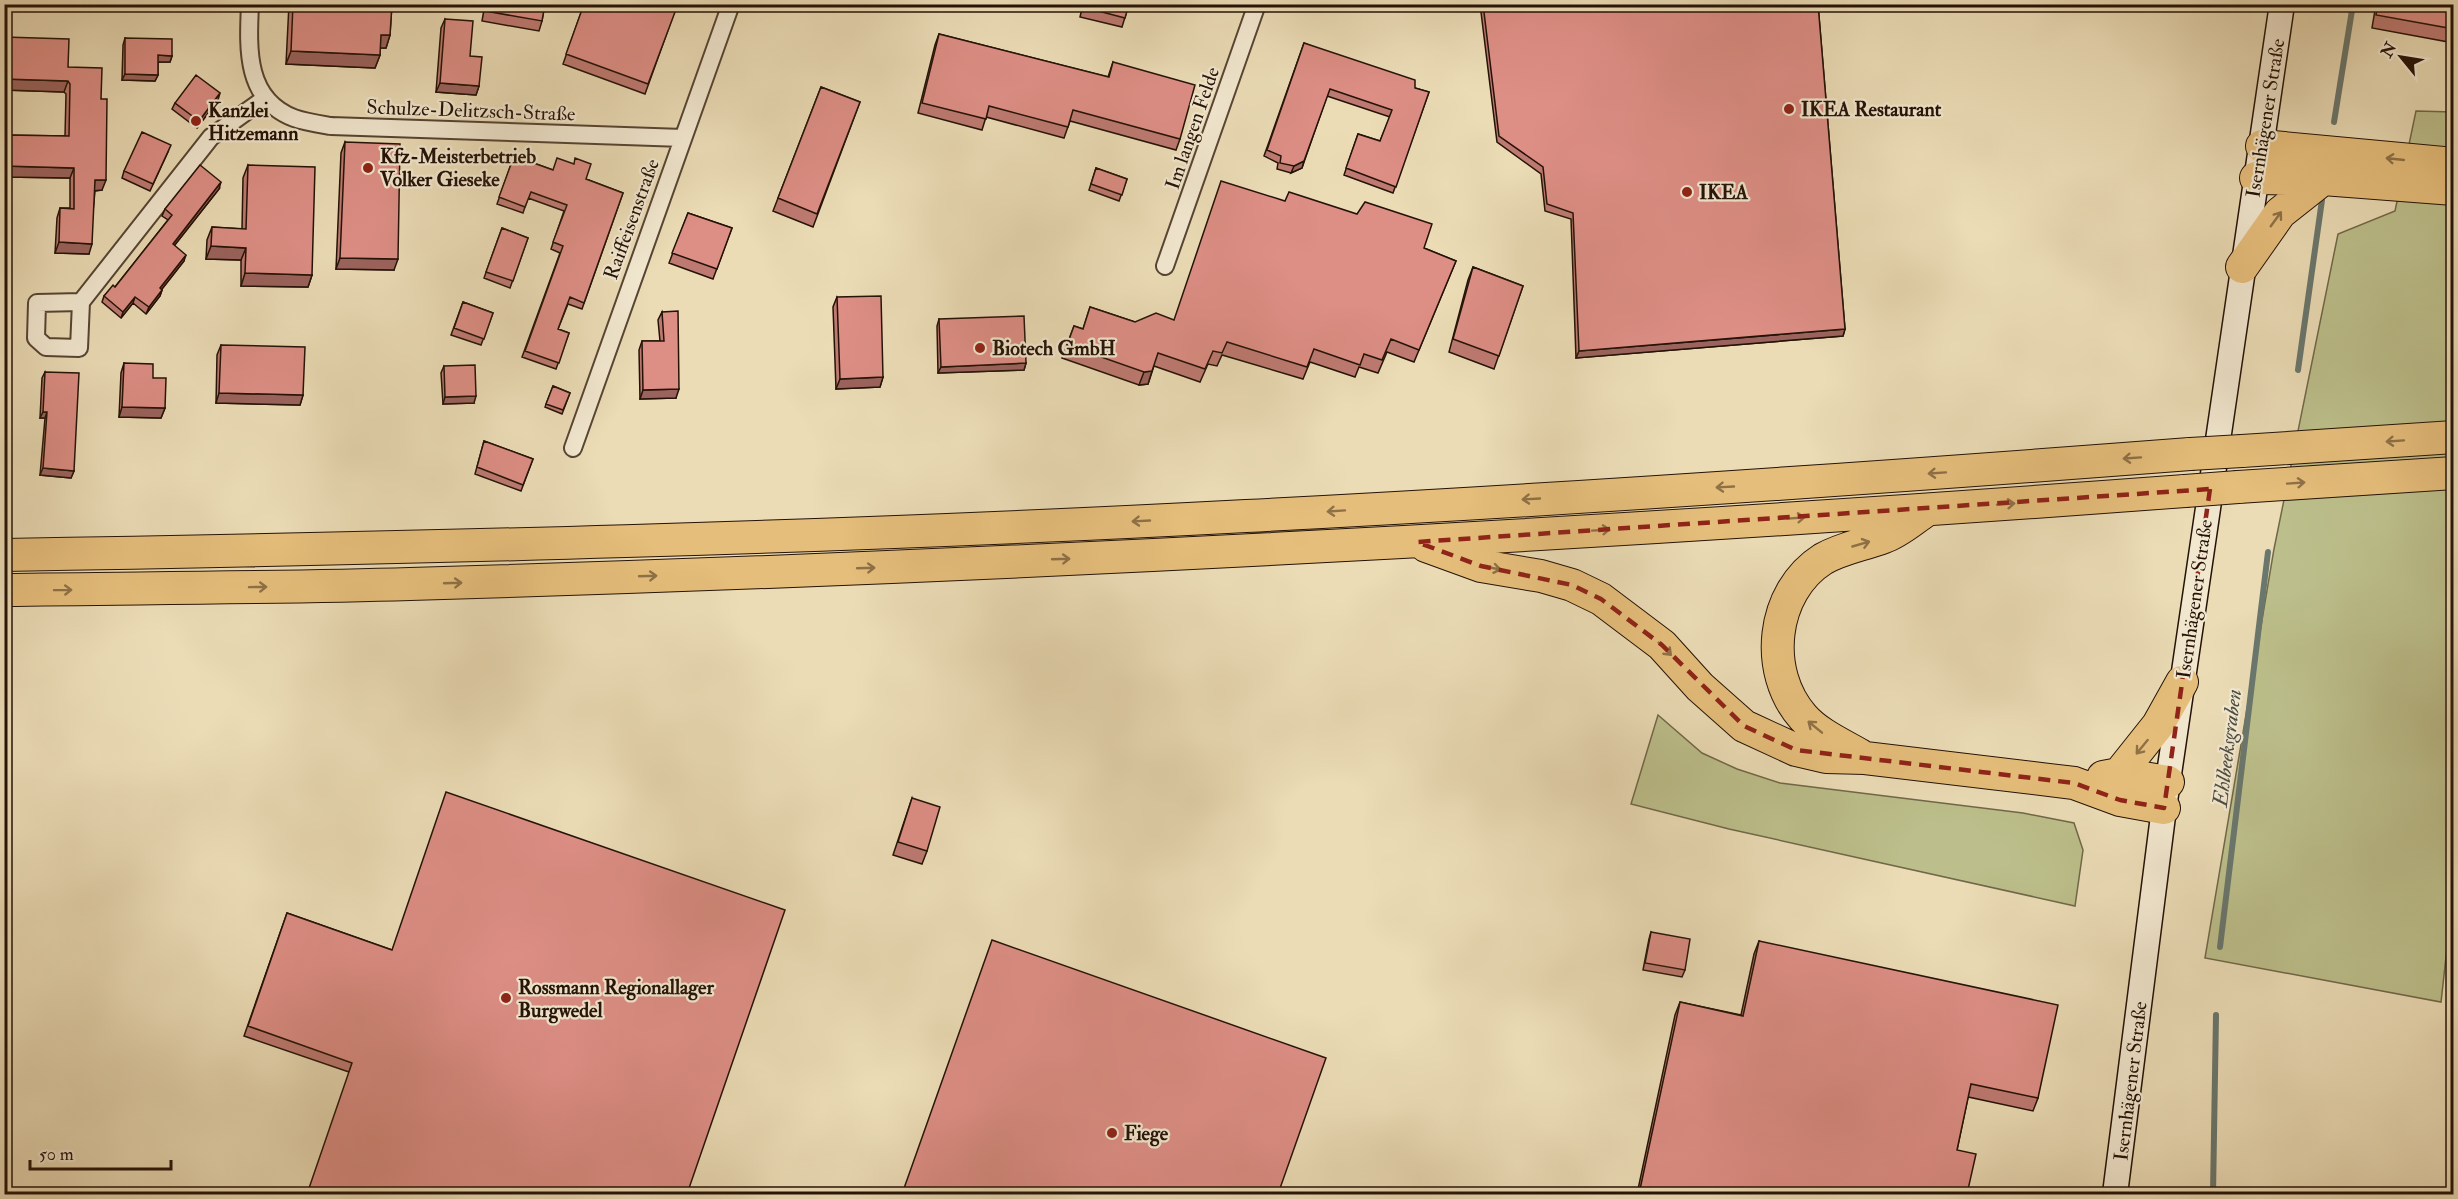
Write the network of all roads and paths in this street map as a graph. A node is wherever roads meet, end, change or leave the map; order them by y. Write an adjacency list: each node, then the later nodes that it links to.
1 (250, 4): 5 (street)
2 (731, 4): 6 (street, Raiffeisenstraße)
3 (1257, 4): 12 (street, Im langen Felde)
4 (2282, 4): 7 (main road, Isernhägener Straße)
5 (264, 99): 6 (street, Schulze-Delitzsch-Straße); 14 (street)
6 (683, 138): 16 (street, Raiffeisenstraße)
7 (2262, 146): 8 (highway, one-way to 7); 9 (main road, Isernhägener Straße)
8 (2454, 164)
9 (2256, 178): 10 (highway); 13 (main road, Isernhägener Straße)
10 (2323, 179): 11 (highway); 13 (highway, one-way to 10)
11 (2454, 189)
12 (1165, 266)
13 (2242, 267): 22 (main road, Isernhägener Straße)
14 (81, 302)
15 (2454, 437): 20 (highway, one-way to 20, bridge)
16 (573, 448)
17 (2454, 473): 18 (highway, one-way to 17, bridge)
18 (1927, 510): 19 (highway, one-way to 18); 23 (highway, one-way to 18)
19 (1417, 542): 21 (highway, one-way to 19); 23 (highway, one-way to 23)
20 (4, 555)
21 (4, 590)
22 (2182, 682): 24 (highway, one-way to 24); 26 (main road, Isernhägener Straße)
23 (1865, 758): 25 (highway)
24 (2119, 774): 25 (highway); 26 (highway)
25 (2074, 783): 26 (highway)
26 (2166, 795): 27 (main road, Isernhägener Straße)
27 (2115, 1194)

